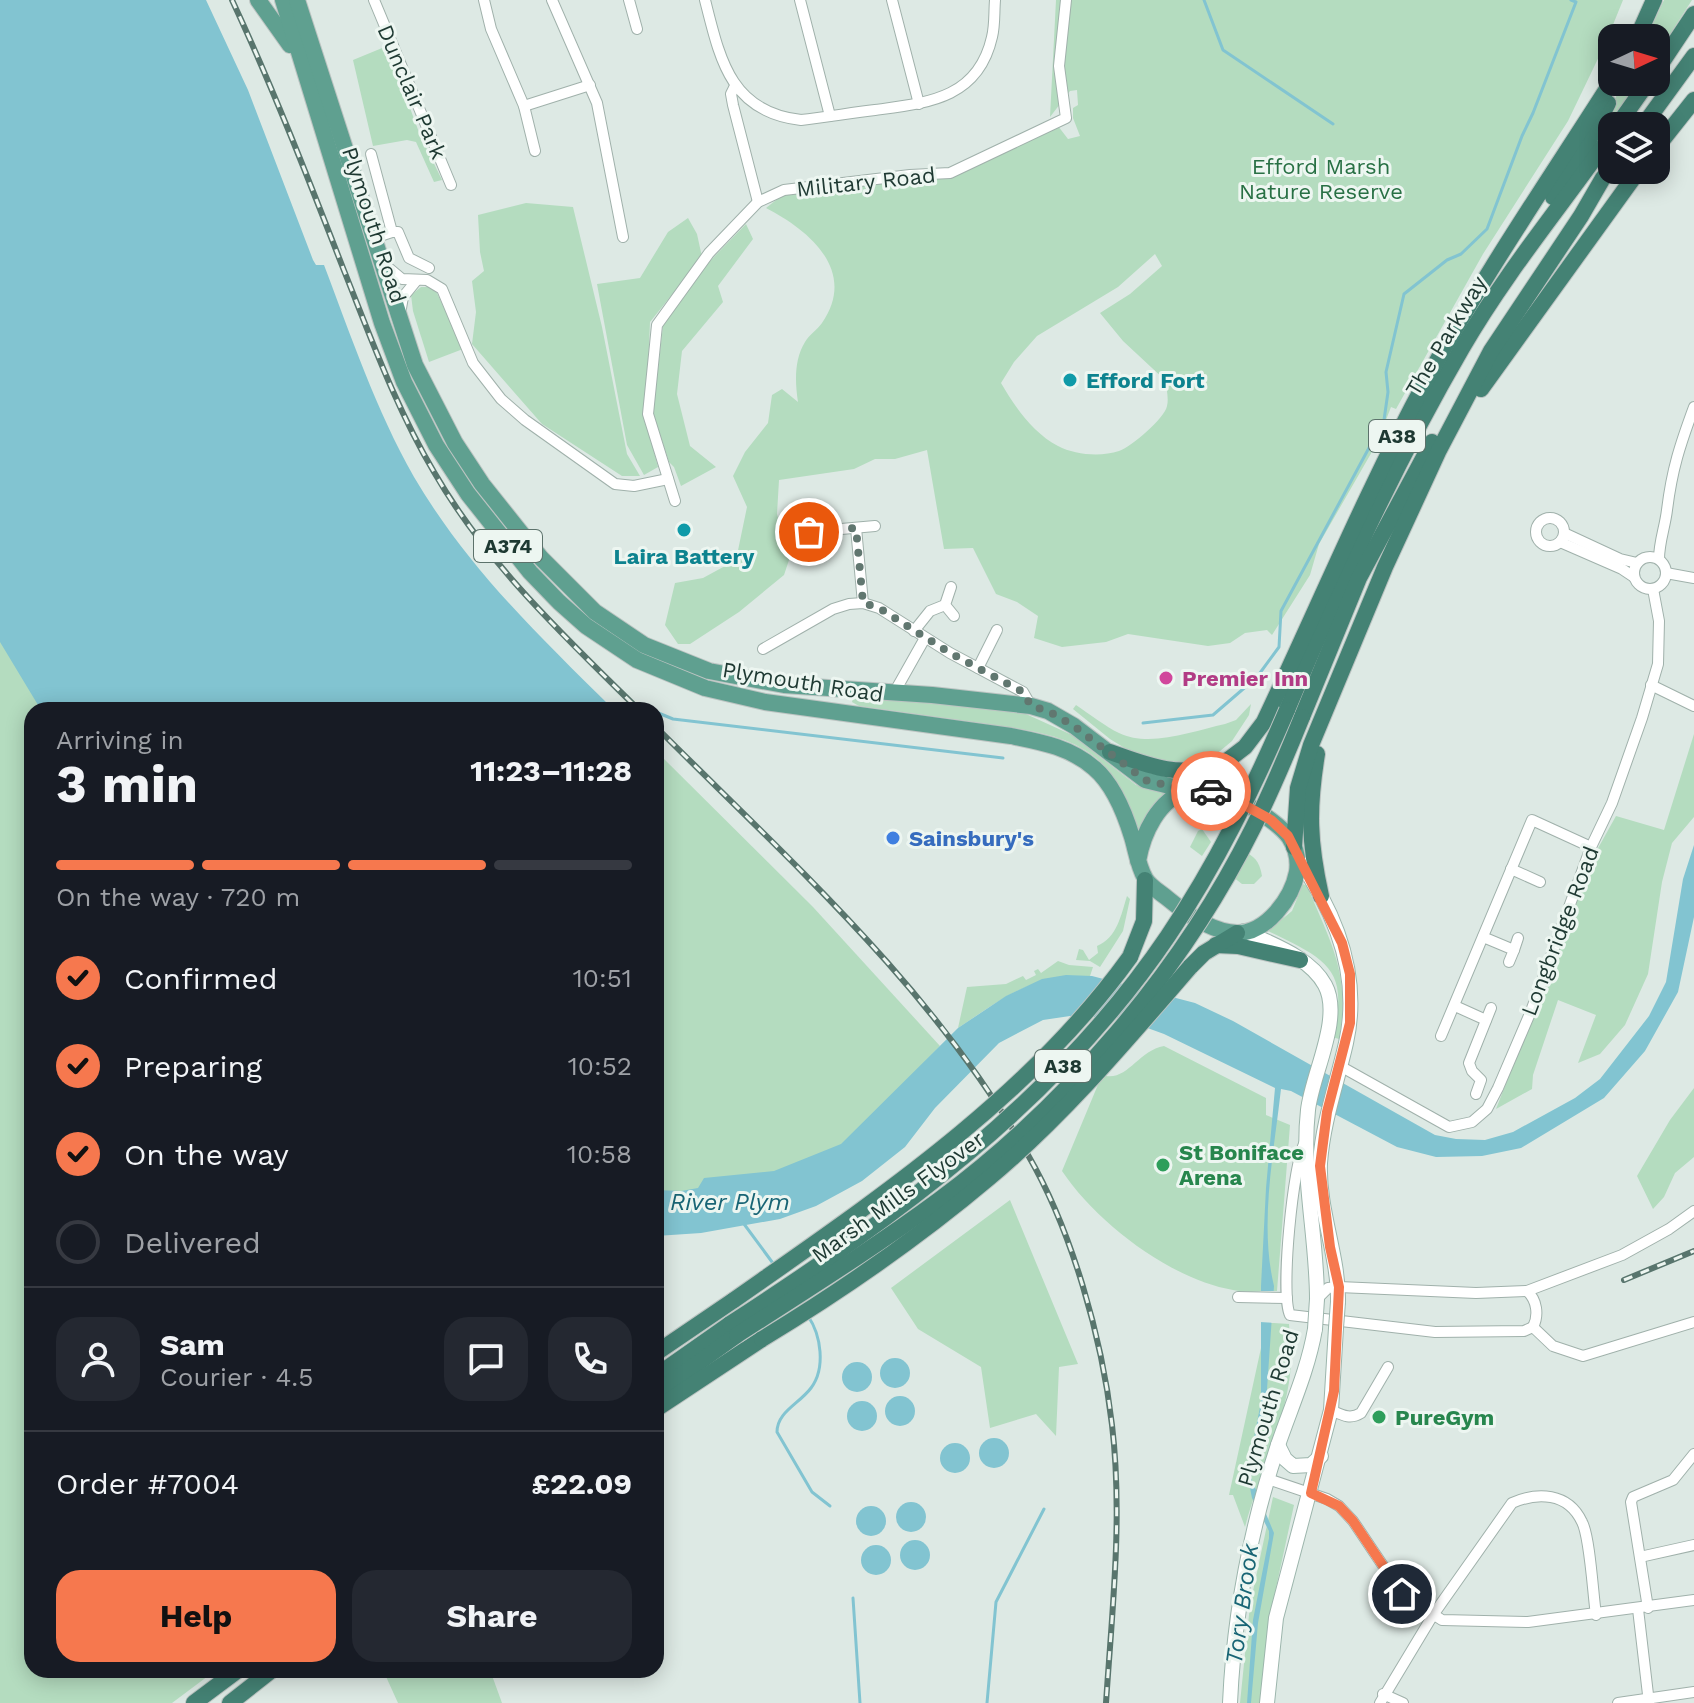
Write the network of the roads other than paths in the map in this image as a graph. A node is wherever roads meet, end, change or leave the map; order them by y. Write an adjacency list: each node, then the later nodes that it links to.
1 (258, 0): 29 (main road)
2 (283, 0): 29 (main road, Plymouth Road / A374)
3 (297, 0): 40 (main road, Plymouth Road / A374)
4 (374, 0): 36 (street, Dunclair Park)
5 (484, 0): 25 (street)
6 (552, 0): 19 (street)
7 (629, 0): 16 (street)
8 (705, 0): 20 (street)
9 (800, 0): 27 (street)
10 (892, 0): 24 (street)
11 (995, 0): 24 (street)
12 (1066, 0): 37 (street, Military Road)
13 (1654, 0): 15 (highway)
14 (1694, 14): 17 (highway)
15 (1643, 24)
16 (637, 29)
17 (1670, 50)
18 (1694, 56): 26 (highway)
19 (590, 85): 25 (street); 39 (street)
20 (735, 86): 27 (street); 37 (street)
21 (1605, 96): 76 (highway, A38)
22 (1608, 96): 41 (highway, A38)
23 (1694, 100): 28 (highway)
24 (919, 104): 27 (street)
25 (524, 106): 30 (street)
26 (1653, 112)
27 (830, 116)
28 (1670, 130)
29 (323, 137): 80 (main road, Plymouth Road / A374)
30 (535, 151)
31 (1598, 153): 41 (highway, The Parkway / A38)
32 (371, 154): 38 (street, Plymouth Road)
33 (1600, 184): 74 (highway, The Parkway / A38)
34 (1601, 184): 47 (highway, A38)
35 (1629, 184): 47 (highway, A38)
36 (451, 185)
37 (758, 202): 48 (street, Military Road)
38 (392, 232): 40 (street, Plymouth Road); 43 (street, Plymouth Road)
39 (623, 237)
40 (374, 238): 42 (main road, Plymouth Road / A374)
41 (1522, 255): 74 (highway, The Parkway / A38)
42 (382, 263): 44 (street); 45 (main road, Plymouth Road / A374)
43 (429, 268)
44 (416, 281): 45 (street); 48 (street)
45 (399, 320): 71 (main road, Plymouth Road / A374)
46 (1694, 407): 52 (street)
47 (1439, 450): 69 (highway, A38)
48 (668, 479): 49 (street, Military Road)
49 (675, 501)
50 (875, 526): 51 (street)
51 (856, 528): 53 (street); 61 (street)
52 (1661, 533): 54 (street); 55 (street)
53 (785, 534)
54 (1659, 559): 55 (street); 56 (street)
55 (1641, 560): 57 (street); 57 (street)
56 (1666, 573): 58 (street); 60 (street)
57 (1634, 577): 60 (street)
58 (1694, 578)
59 (951, 587): 62 (street)
60 (1653, 589): 70 (street, Longbridge Road)
61 (863, 603): 65 (street); 67 (street)
62 (945, 605): 63 (street); 65 (street)
63 (954, 616)
64 (997, 630): 68 (street)
65 (914, 631): 66 (street)
66 (925, 638): 68 (street); 71 (street)
67 (763, 649)
68 (978, 668): 72 (street)
69 (1344, 668): 79 (highway, A38); 84 (highway, A38)
70 (1651, 685): 73 (street); 78 (street, Longbridge Road)
71 (894, 693): 72 (main road, Plymouth Road / A374)
72 (1031, 706): 75 (main road, Plymouth Road / A374)
73 (1694, 706)
74 (1295, 714): 107 (highway, Marsh Mills Flyover / A38, bridge)
75 (1110, 752): 76 (highway); 77 (main road, Plymouth Road / A374)
76 (1221, 765): 77 (highway, A38)
77 (1188, 789): 79 (main road, A374); 80 (main road)
78 (1591, 847): 81 (street); 96 (street, Longbridge Road)
79 (1296, 853): 84 (main road, Plymouth Road); 85 (main road)
80 (1138, 861): 82 (main road, A374)
81 (1511, 869): 83 (street); 86 (street)
82 (1145, 880): 85 (main road); 108 (highway, A38, bridge)
83 (1540, 882)
84 (1321, 896): 96 (main road, Plymouth Road)
85 (1241, 932): 88 (highway, A38); 90 (main road, Plymouth Road)
86 (1483, 937): 89 (street); 92 (street)
87 (1518, 938): 89 (street)
88 (1216, 945): 90 (highway); 112 (highway, A38, bridge)
89 (1514, 950): 91 (street)
90 (1300, 960): 98 (main road, Plymouth Road)
91 (1509, 962)
92 (1455, 1006): 94 (street); 95 (street)
93 (1491, 1008): 94 (street)
94 (1486, 1020): 97 (street)
95 (1441, 1036)
96 (1338, 1072): 101 (main road, Plymouth Road)
97 (1476, 1094)
98 (1307, 1140): 103 (street); 104 (main road, Plymouth Road)
99 (1694, 1211): 100 (street)
100 (1527, 1291): 101 (street); 106 (street)
101 (1338, 1295): 104 (street); 113 (main road, Plymouth Road, bridge)
102 (1238, 1297): 103 (street)
103 (1282, 1297): 106 (street)
104 (1317, 1299): 114 (main road, Plymouth Road, bridge)
105 (1694, 1322): 106 (street)
106 (1533, 1327)
107 (733, 1330): 110 (highway, A38); 111 (highway, A38)
108 (664, 1348)
109 (1388, 1367): 113 (street)
110 (664, 1371)
111 (664, 1386)
112 (664, 1404)
113 (1331, 1410): 116 (main road, Plymouth Road)
114 (1278, 1445): 116 (main road); 117 (main road, Plymouth Road)
115 (1694, 1454): 120 (street)
116 (1321, 1456): 118 (main road, Plymouth Road)
117 (1268, 1479): 118 (street); 132 (main road, Plymouth Road)
118 (1311, 1493): 123 (street); 133 (main road, Plymouth Road)
119 (1694, 1545): 120 (street)
120 (1640, 1557): 122 (street)
121 (1694, 1600): 122 (street)
122 (1643, 1608): 124 (street); 129 (street)
123 (1433, 1615): 124 (street); 124 (street); 128 (street)
124 (1596, 1615)
125 (227, 1678): 130 (highway)
126 (262, 1678): 131 (highway)
127 (1694, 1692): 129 (street)
128 (1382, 1699): 134 (street)
129 (1649, 1701): 135 (street)
130 (194, 1703)
131 (230, 1703)
132 (1230, 1703)
133 (1267, 1703)
134 (1403, 1703)
135 (1618, 1703)

